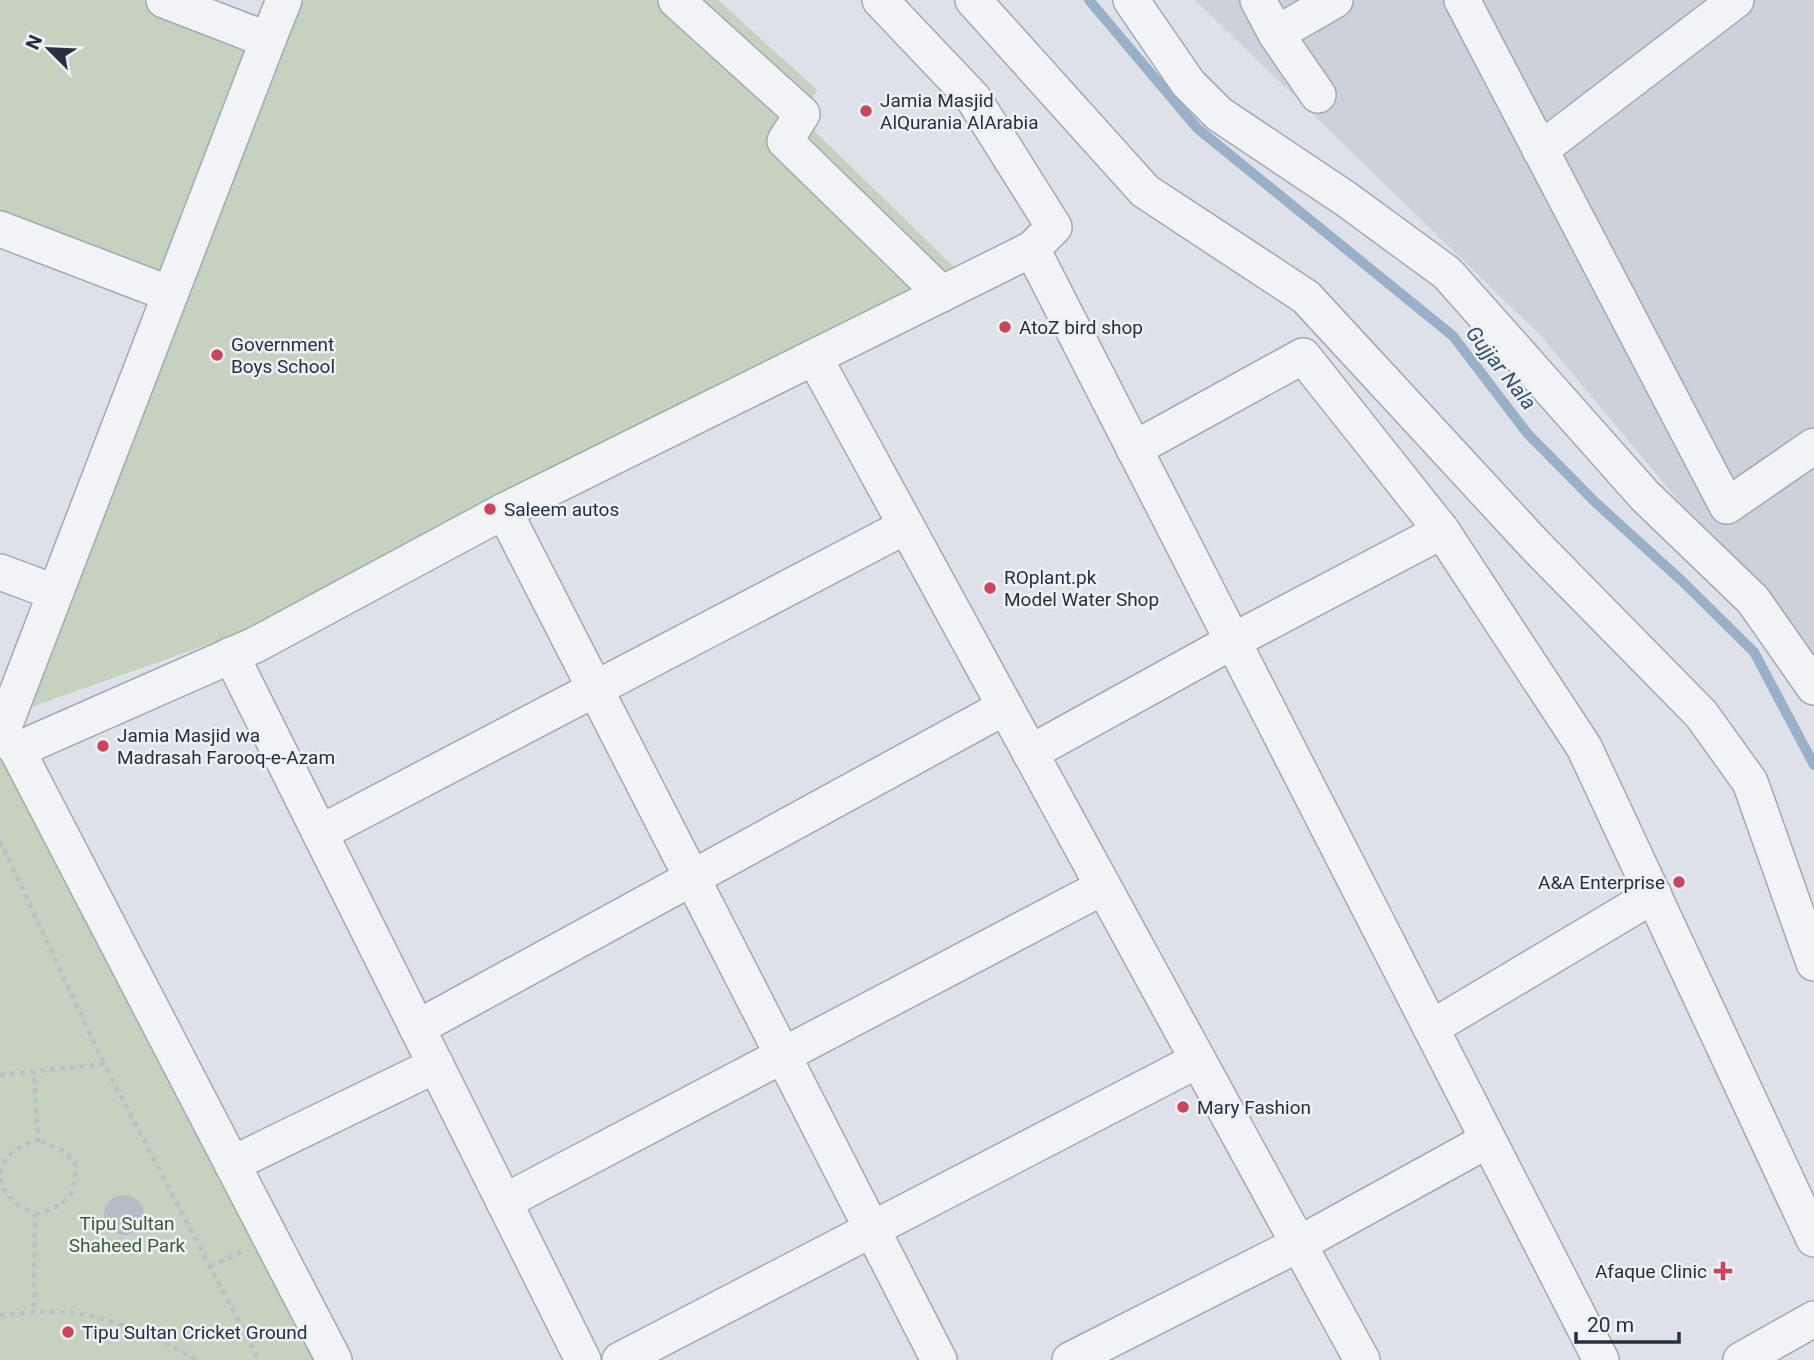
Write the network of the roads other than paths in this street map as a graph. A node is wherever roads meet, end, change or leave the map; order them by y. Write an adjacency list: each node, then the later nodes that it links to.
1 (164, 0): 12 (street)
2 (284, 0): 12 (street)
3 (676, 0): 17 (street)
4 (880, 0): 16 (street)
5 (973, 0): 38 (street)
6 (1131, 0): 29 (street)
7 (1258, 0): 11 (street)
8 (1335, 0): 11 (street)
9 (1462, 0): 14 (street)
10 (1736, 0): 14 (street)
11 (1276, 34): 13 (street)
12 (268, 40): 18 (street)
13 (1318, 95)
14 (1541, 150): 20 (street)
15 (0, 229): 18 (street)
16 (1032, 249): 17 (street); 21 (street)
17 (942, 294): 19 (street)
18 (170, 295): 26 (street)
19 (814, 357): 22 (street); 23 (street)
20 (1814, 446)
21 (1134, 449): 24 (street); 27 (street)
22 (504, 511): 28 (street); 30 (street)
23 (906, 526): 30 (street); 31 (street)
24 (1442, 531): 27 (street); 37 (street)
25 (0, 572): 26 (street)
26 (54, 592): 32 (street)
27 (1233, 641): 33 (street); 40 (street)
28 (231, 655): 32 (street); 34 (street)
29 (1814, 687)
30 (595, 689): 34 (street); 35 (street)
31 (1005, 707): 33 (street); 35 (street)
32 (6, 740): 45 (street)
33 (1030, 753): 36 (street)
34 (320, 833): 39 (street)
35 (692, 878): 39 (street); 41 (street)
36 (1103, 887): 41 (street); 42 (street)
37 (1654, 895): 40 (street); 48 (street)
38 (1814, 963)
39 (417, 1028): 43 (street)
40 (1431, 1028): 44 (street)
41 (782, 1055): 46 (street); 47 (street)
42 (1198, 1060): 47 (street); 49 (street)
43 (436, 1065): 45 (street); 46 (street)
44 (1488, 1140): 49 (street); 57 (street)
45 (232, 1164): 51 (street)
46 (504, 1202): 52 (street)
47 (872, 1230): 53 (street); 54 (street)
48 (1814, 1239)
49 (1298, 1244): 55 (street); 56 (street)
50 (1814, 1319): 58 (street)
51 (334, 1360)
52 (583, 1360)
53 (620, 1360)
54 (939, 1360)
55 (1070, 1360)
56 (1362, 1360)
57 (1601, 1360)
58 (1741, 1360)

